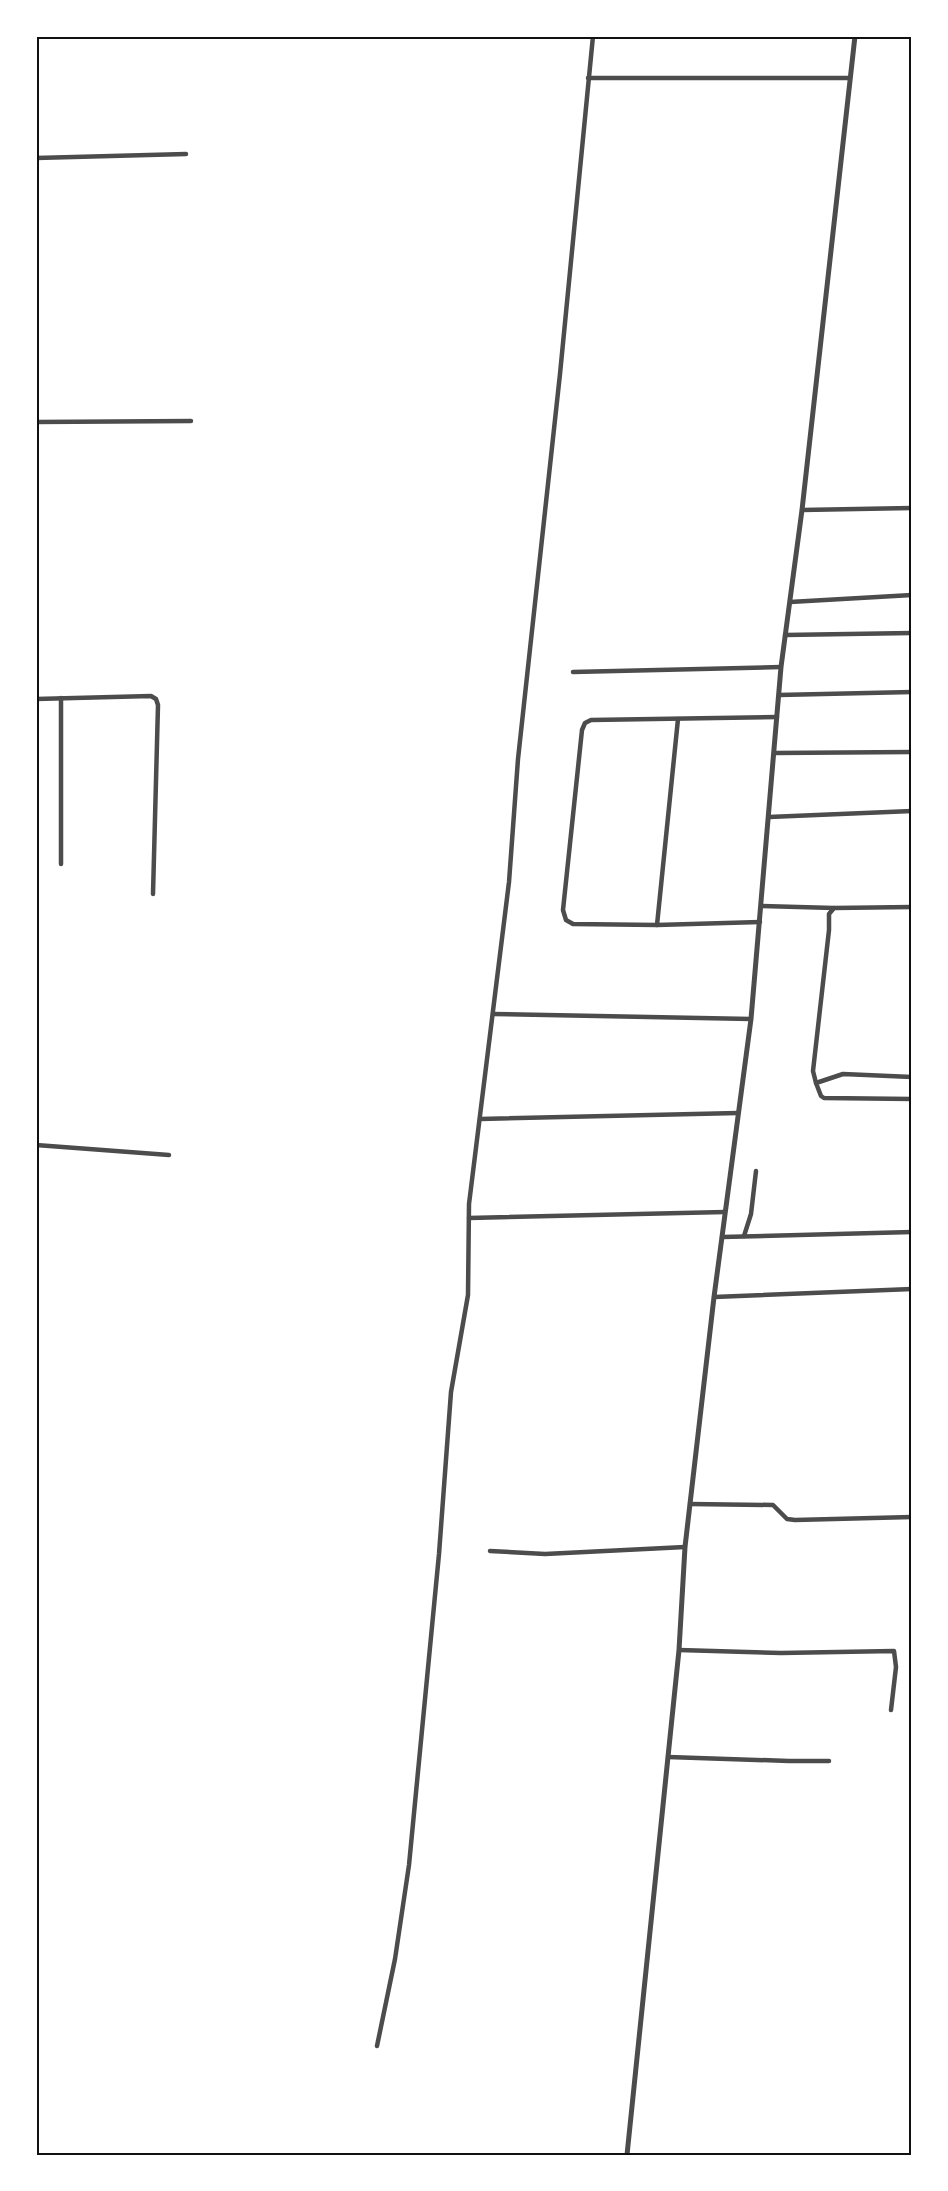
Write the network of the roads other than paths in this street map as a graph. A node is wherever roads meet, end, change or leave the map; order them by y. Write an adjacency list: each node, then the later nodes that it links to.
1 (593, 36): 3 (street)
2 (855, 36): 4 (street)
3 (588, 78): 4 (street); 34 (street)
4 (849, 78): 10 (street)
5 (186, 154): 6 (street)
6 (36, 158)
7 (191, 421): 8 (street)
8 (36, 422)
9 (912, 508): 10 (street)
10 (802, 510): 12 (street)
11 (912, 595): 12 (street)
12 (790, 602): 14 (street)
13 (912, 633): 14 (street)
14 (785, 635): 15 (street)
15 (781, 667): 16 (street); 18 (street)
16 (573, 672)
17 (912, 692): 18 (street)
18 (779, 695): 21 (street)
19 (62, 698): 20 (street); 27 (street); 28 (street)
20 (36, 699)
21 (777, 717): 22 (street); 24 (street)
22 (678, 719): 33 (street); 33 (street)
23 (912, 752): 24 (street)
24 (774, 753): 26 (street)
25 (912, 811): 26 (street)
26 (769, 817): 29 (street)
27 (61, 864)
28 (153, 894)
29 (762, 906): 31 (street); 32 (street)
30 (912, 907): 31 (street)
31 (834, 909): 37 (street)
32 (760, 922): 33 (street); 35 (street)
33 (657, 925)
34 (493, 1014): 35 (street); 40 (street)
35 (752, 1019): 39 (street)
36 (912, 1077): 37 (street)
37 (816, 1083): 38 (street)
38 (912, 1099)
39 (738, 1113): 40 (street); 44 (street)
40 (480, 1119): 45 (street)
41 (36, 1145): 42 (street)
42 (169, 1155)
43 (756, 1171): 47 (street)
44 (725, 1212): 45 (street); 48 (street)
45 (469, 1218): 59 (street)
46 (912, 1232): 47 (street)
47 (744, 1236): 48 (street)
48 (722, 1237): 50 (street)
49 (912, 1288): 50 (street)
50 (714, 1297): 51 (street)
51 (690, 1504): 52 (street); 53 (street)
52 (912, 1517)
53 (685, 1547): 54 (street); 55 (street)
54 (490, 1551)
55 (679, 1650): 56 (street); 57 (street)
56 (891, 1710)
57 (668, 1757): 58 (street); 60 (street)
58 (829, 1761)
59 (377, 2046)
60 (627, 2155)

